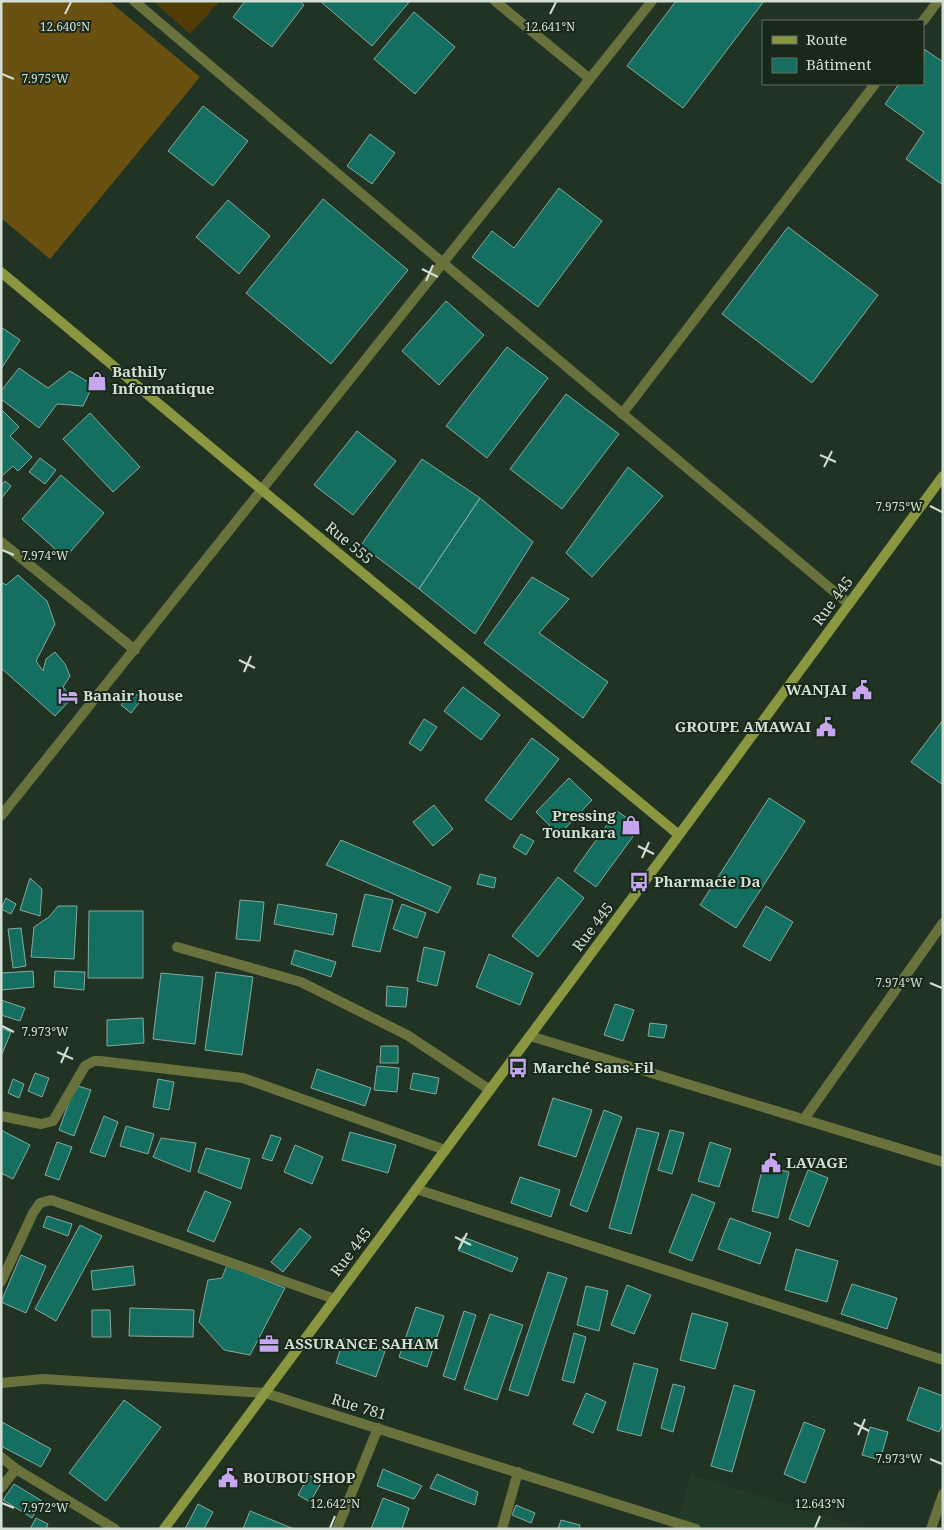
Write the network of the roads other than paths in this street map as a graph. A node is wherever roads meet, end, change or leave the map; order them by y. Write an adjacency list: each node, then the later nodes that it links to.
1 (134, 1): 8 (street)
2 (495, 1): 6 (street)
3 (652, 1): 6 (street)
4 (938, 1): 5 (street)
5 (924, 20)
6 (590, 79): 8 (street)
7 (874, 85): 10 (street)
8 (443, 263): 10 (street); 12 (street)
9 (1, 272): 12 (street, Rue 555)
10 (622, 414): 14 (street)
11 (943, 476): 14 (street, Rue 445)
12 (262, 490): 15 (street); 17 (street, Rue 555)
13 (1, 542): 15 (street)
14 (849, 604): 17 (street, Rue 445)
15 (135, 650): 16 (street)
16 (1, 816)
17 (679, 835): 20 (street, Rue 445)
18 (943, 922): 23 (street)
19 (177, 947): 21 (street)
20 (530, 1036): 21 (street, Rue 445); 23 (street)
21 (490, 1090): 24 (street, Rue 445)
22 (1, 1116): 24 (street)
23 (804, 1120): 25 (street)
24 (445, 1150): 26 (street, Rue 445)
25 (943, 1162)
26 (416, 1189): 28 (street, Rue 445); 29 (street)
27 (1, 1282): 28 (street)
28 (335, 1299): 31 (street, Rue 445)
29 (943, 1360)
30 (1, 1383): 31 (street, Rue 781)
31 (265, 1394): 32 (street, Rue 781); 40 (street, Rue 445)
32 (378, 1428): 35 (street, Rue 781); 41 (street)
33 (1, 1457): 34 (street)
34 (16, 1469): 36 (street); 39 (street)
35 (518, 1472): 38 (street, Rue 781); 42 (street)
36 (1, 1488)
37 (943, 1494): 44 (street)
38 (676, 1526): 43 (street, Rue 781)
39 (115, 1529)
40 (164, 1529)
41 (338, 1529)
42 (502, 1529)
43 (696, 1529)
44 (931, 1529)

